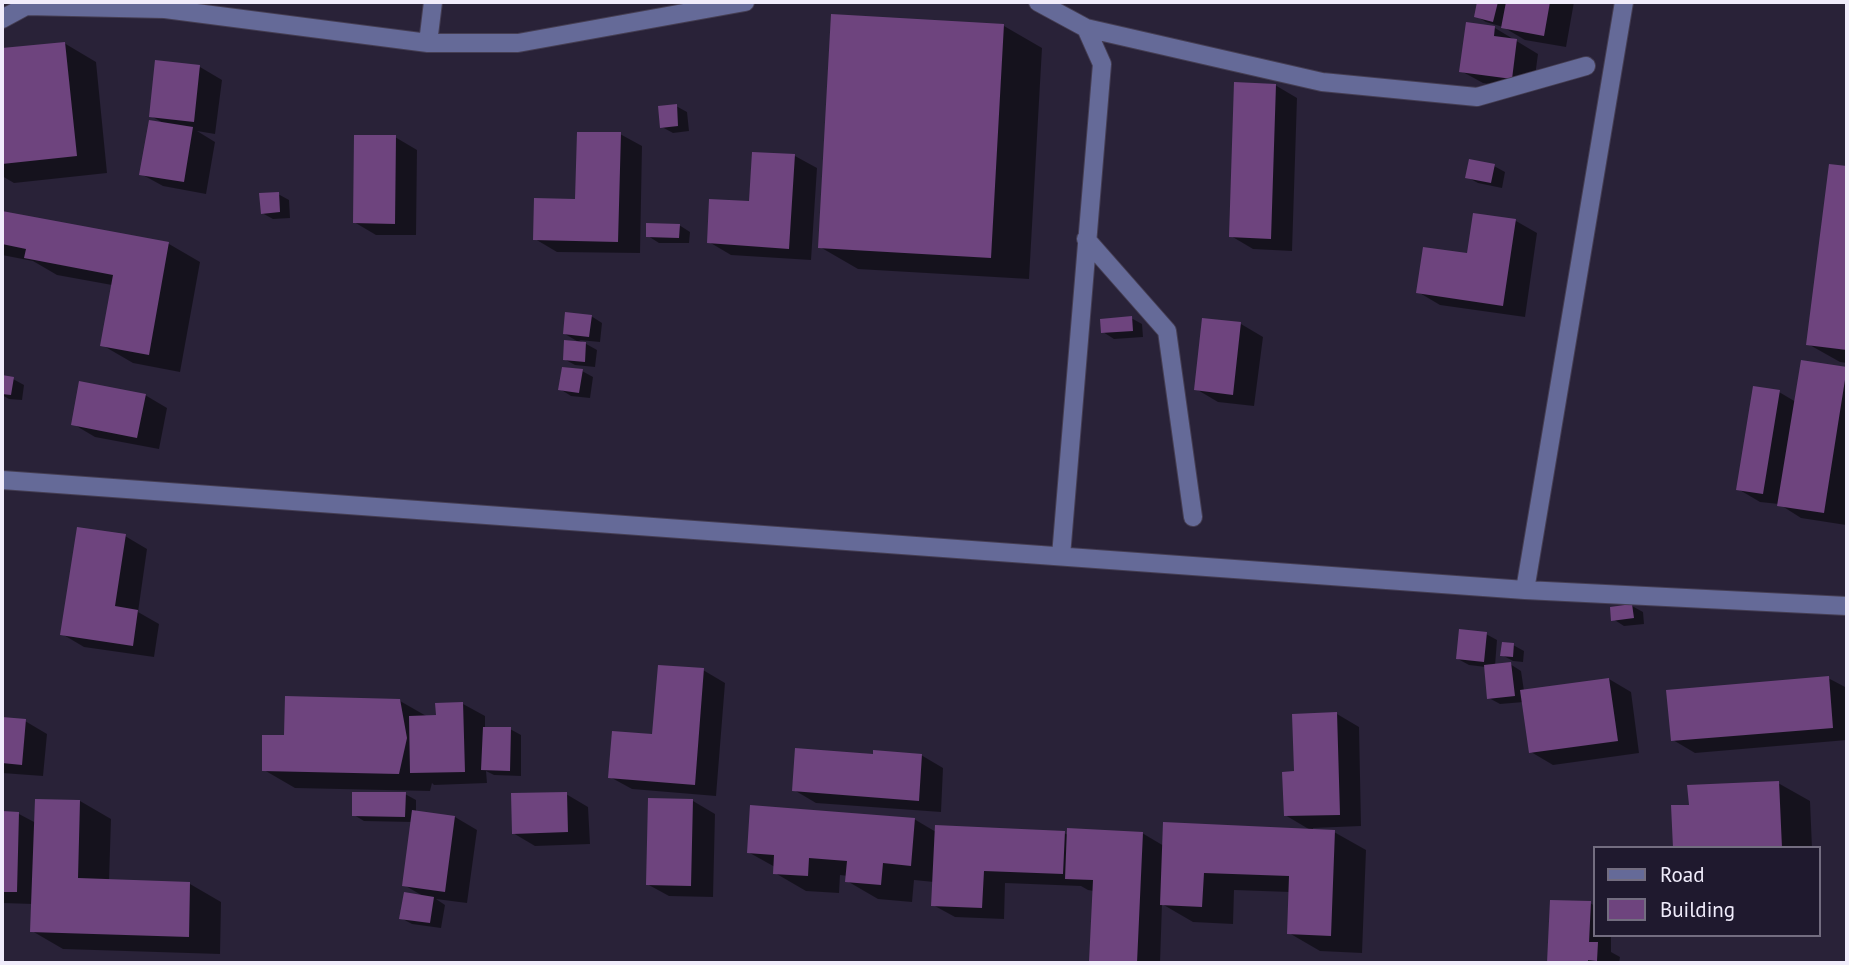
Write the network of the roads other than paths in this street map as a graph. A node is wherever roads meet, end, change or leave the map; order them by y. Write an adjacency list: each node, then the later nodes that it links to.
1 (433, 2): 7 (street)
2 (745, 2): 7 (street)
3 (1038, 2): 6 (street)
4 (1625, 2): 13 (street)
5 (2, 19): 7 (street)
6 (1086, 28): 8 (street); 9 (street)
7 (429, 43)
8 (1586, 66)
9 (1086, 239): 11 (street); 12 (street)
10 (2, 480): 12 (street)
11 (1193, 517)
12 (1061, 556): 13 (street)
13 (1525, 590): 14 (street)
14 (1847, 606)

